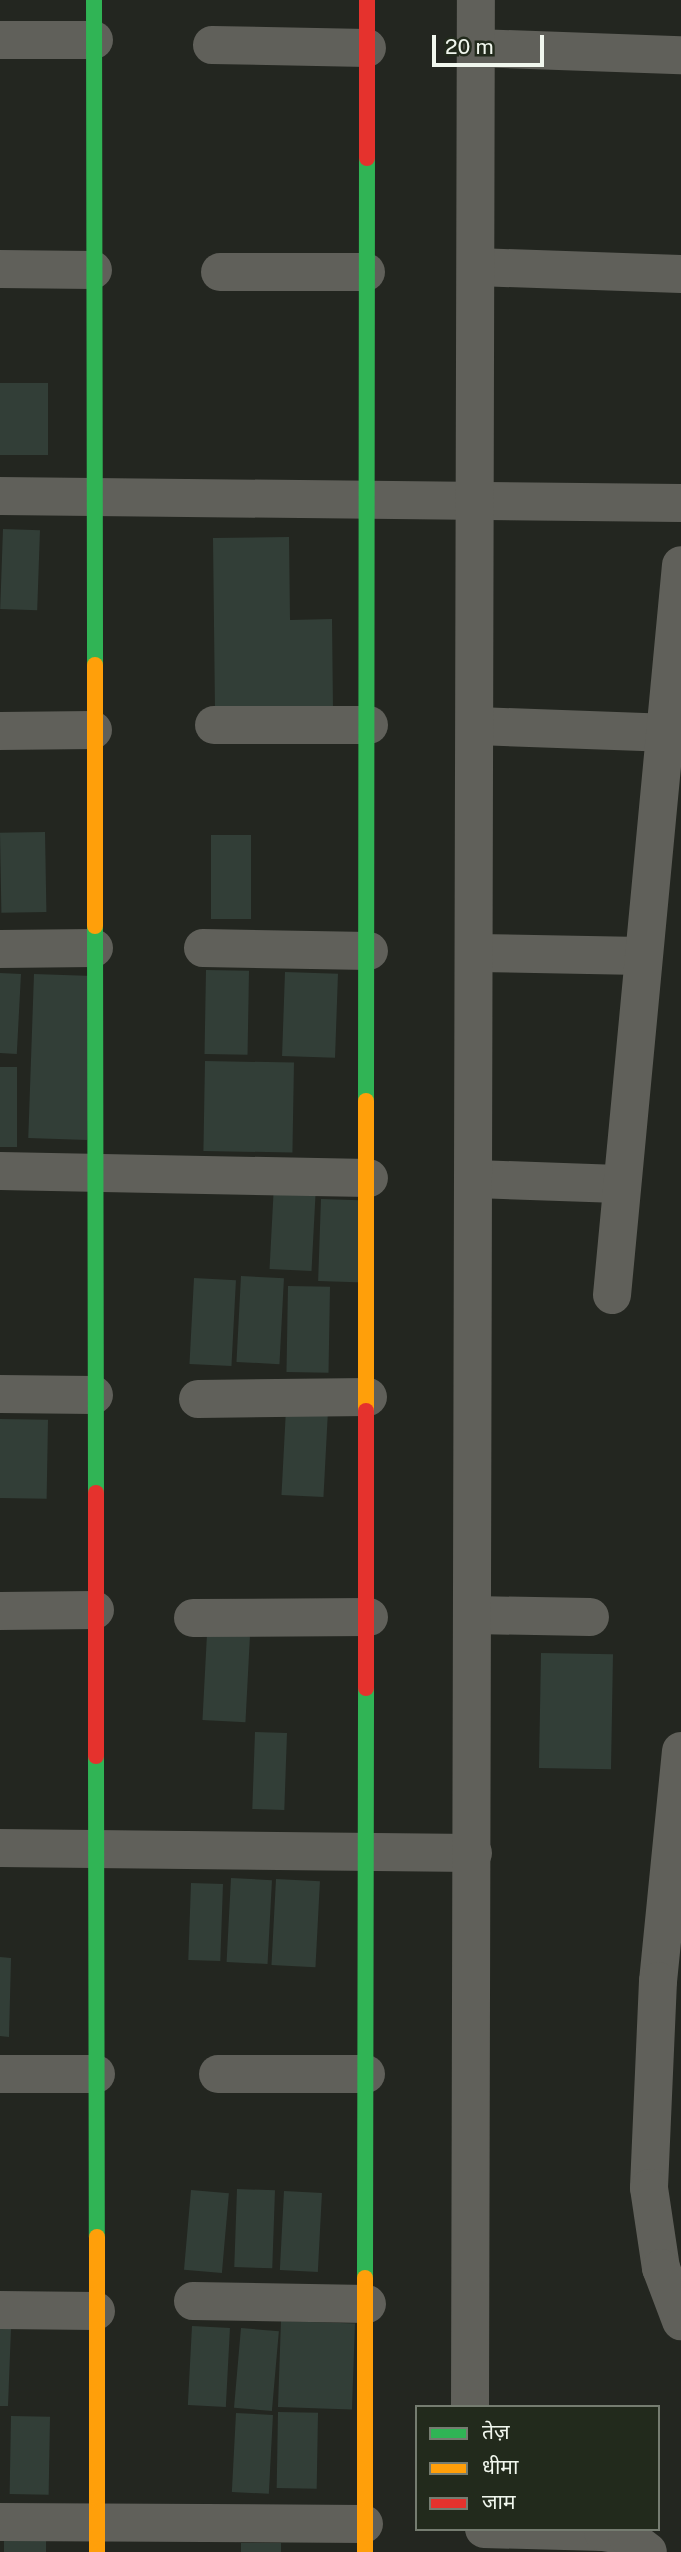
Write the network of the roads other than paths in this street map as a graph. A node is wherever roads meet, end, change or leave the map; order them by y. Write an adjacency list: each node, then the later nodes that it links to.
1 (94, 0): 5 (street)
2 (367, 0): 7 (street)
3 (476, 0): 8 (street)
4 (0, 40): 5 (street)
5 (94, 40): 12 (street)
6 (212, 45): 7 (street)
7 (367, 48): 14 (street)
8 (476, 48): 9 (street); 10 (street)
9 (681, 55)
10 (477, 267): 15 (street); 19 (street)
11 (0, 269): 12 (street)
12 (93, 270): 17 (street)
13 (220, 272): 14 (street)
14 (366, 272): 18 (street)
15 (681, 274)
16 (0, 496): 17 (street)
17 (93, 497): 18 (street); 25 (street)
18 (366, 500): 19 (street); 23 (street)
19 (478, 501): 20 (street); 24 (street)
20 (681, 503)
21 (681, 565): 27 (street)
22 (214, 725): 23 (street)
23 (369, 725): 31 (street)
24 (477, 726): 27 (street); 32 (street)
25 (93, 730): 26 (street); 29 (street)
26 (0, 731)
27 (664, 733): 33 (street)
28 (0, 948): 29 (street)
29 (94, 948): 35 (street)
30 (203, 948): 31 (street)
31 (369, 951): 36 (street)
32 (477, 953): 33 (street); 37 (street)
33 (642, 956): 38 (street)
34 (0, 1171): 35 (street)
35 (94, 1173): 36 (street); 41 (street)
36 (369, 1178): 42 (street)
37 (476, 1179): 38 (street); 46 (street)
38 (619, 1184): 39 (street)
39 (611, 1295)
40 (0, 1394): 41 (street)
41 (94, 1395): 45 (street)
42 (368, 1397): 43 (street); 47 (street)
43 (198, 1399)
44 (0, 1611): 45 (street)
45 (95, 1611): 52 (street)
46 (474, 1615): 48 (street); 54 (street)
47 (369, 1616): 49 (street); 53 (street)
48 (590, 1617)
49 (193, 1618)
50 (681, 1751): 63 (street)
51 (0, 1848): 52 (street)
52 (96, 1849): 53 (street); 56 (street)
53 (368, 1852): 54 (street); 58 (street)
54 (473, 1853): 64 (street)
55 (0, 2074): 56 (street)
56 (96, 2074): 62 (street)
57 (218, 2074): 58 (street)
58 (366, 2074): 60 (street)
59 (193, 2301): 60 (street)
60 (367, 2304): 69 (street)
61 (0, 2310): 62 (street)
62 (96, 2311): 68 (street)
63 (681, 2321)
64 (470, 2405)
65 (0, 2522): 68 (street)
66 (470, 2531): 70 (street)
67 (563, 2531): 71 (street)
68 (97, 2537): 69 (street)
69 (364, 2538)
70 (470, 2552)
71 (648, 2552)

